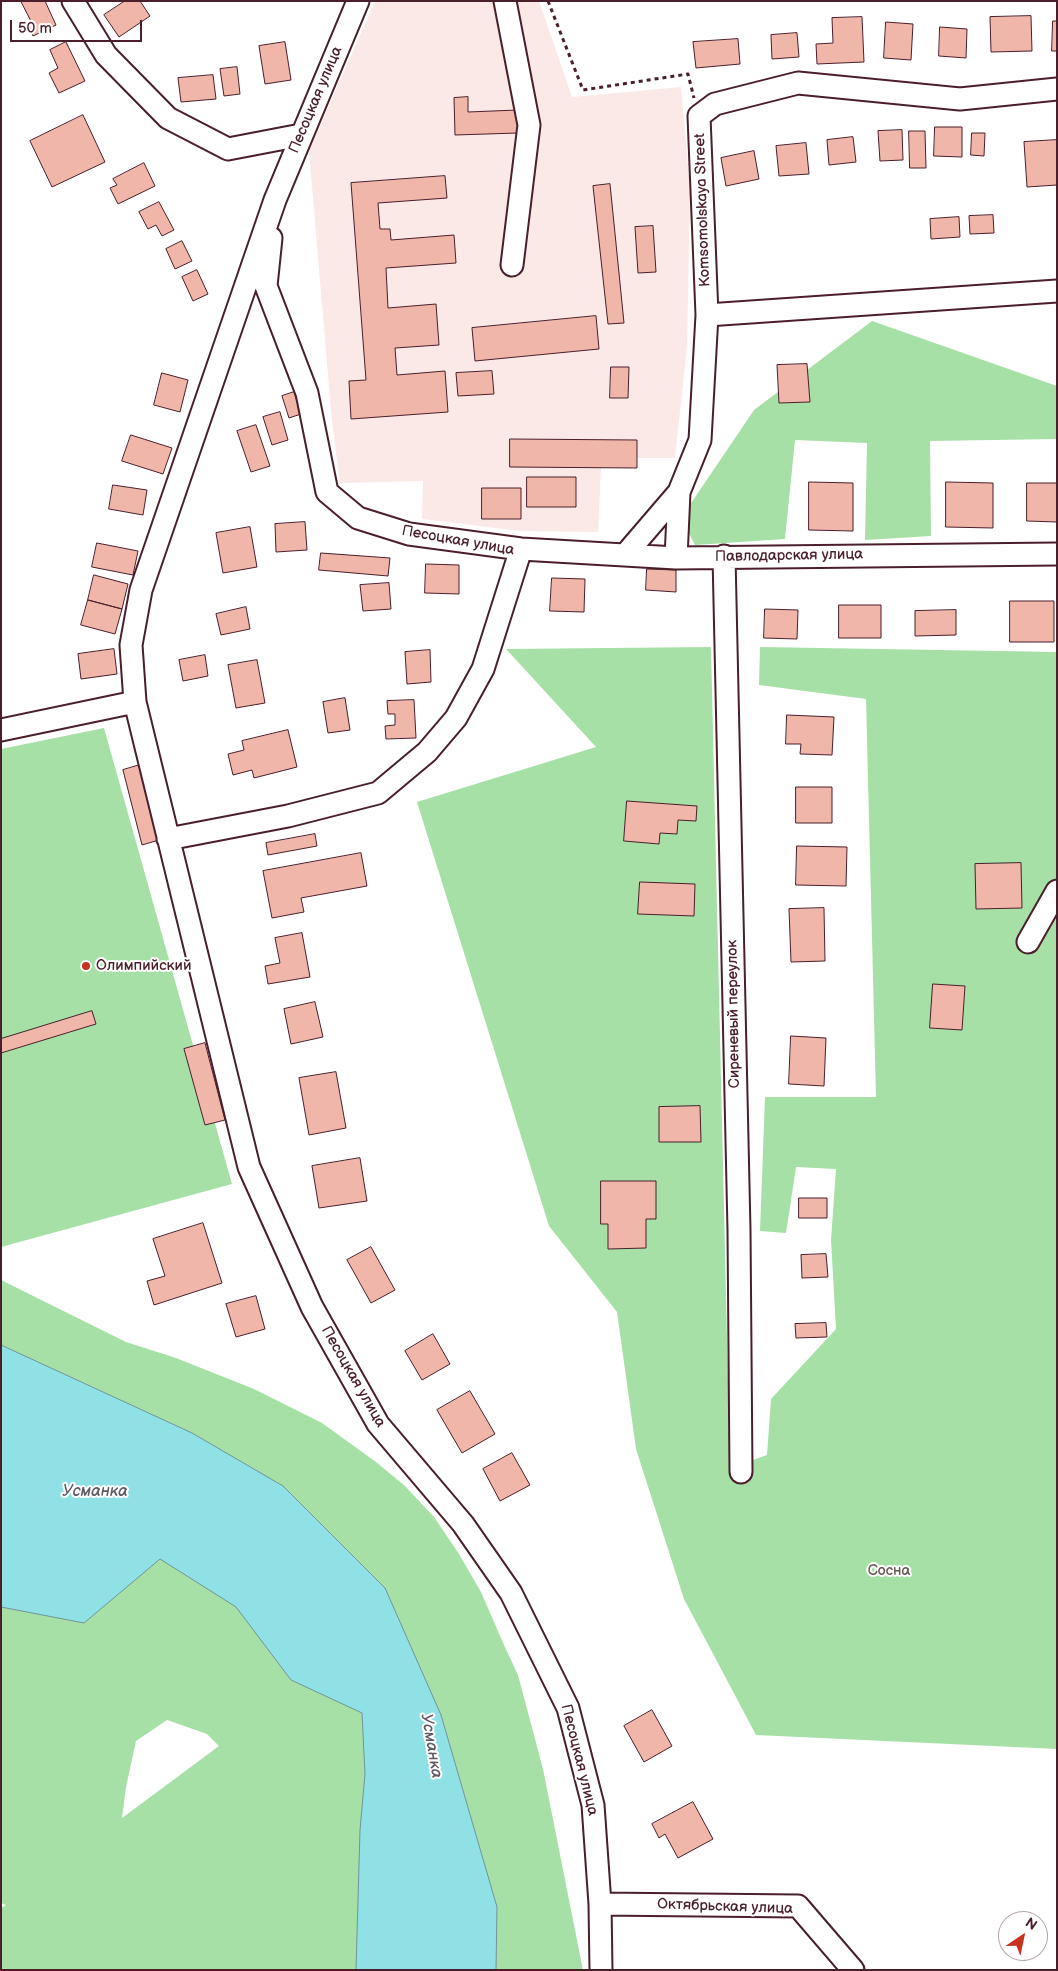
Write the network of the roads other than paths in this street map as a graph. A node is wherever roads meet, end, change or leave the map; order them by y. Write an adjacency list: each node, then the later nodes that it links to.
1 (73, 1): 5 (street)
2 (358, 1): 5 (street, Песоцкая улица)
3 (505, 1): 7 (street)
4 (1057, 89): 9 (street, Komsomolskaya Street)
5 (301, 135): 6 (street, Песоцкая улица)
6 (276, 200): 11 (street, Песоцкая улица); 18 (street, Песоцкая улица)
7 (512, 265)
8 (1057, 291): 9 (street)
9 (707, 315): 10 (street, Komsomolskaya Street)
10 (678, 492): 14 (street, Komsomolskaya Street); 16 (street)
11 (495, 546): 12 (street, Песоцкая улица); 17 (street)
12 (521, 549): 14 (street, Павлодарская улица); 17 (street, Песоцкая улица)
13 (1057, 554): 15 (street, Павлодарская улица)
14 (625, 555): 16 (street, Павлодарская улица)
15 (724, 556): 16 (street, Павлодарская улица); 23 (street, Сиреневый переулок)
16 (676, 558)
17 (511, 578): 20 (street, Песоцкая улица)
18 (135, 702): 19 (street); 20 (street, Песоцкая улица)
19 (1, 730)
20 (168, 839): 24 (street, Песоцкая улица)
21 (1057, 891): 22 (street)
22 (1028, 942)
23 (741, 1472)
24 (600, 1904): 25 (street, Песоцкая улица); 26 (street, Октябрьская улица)
25 (602, 1970)
26 (853, 1970)

